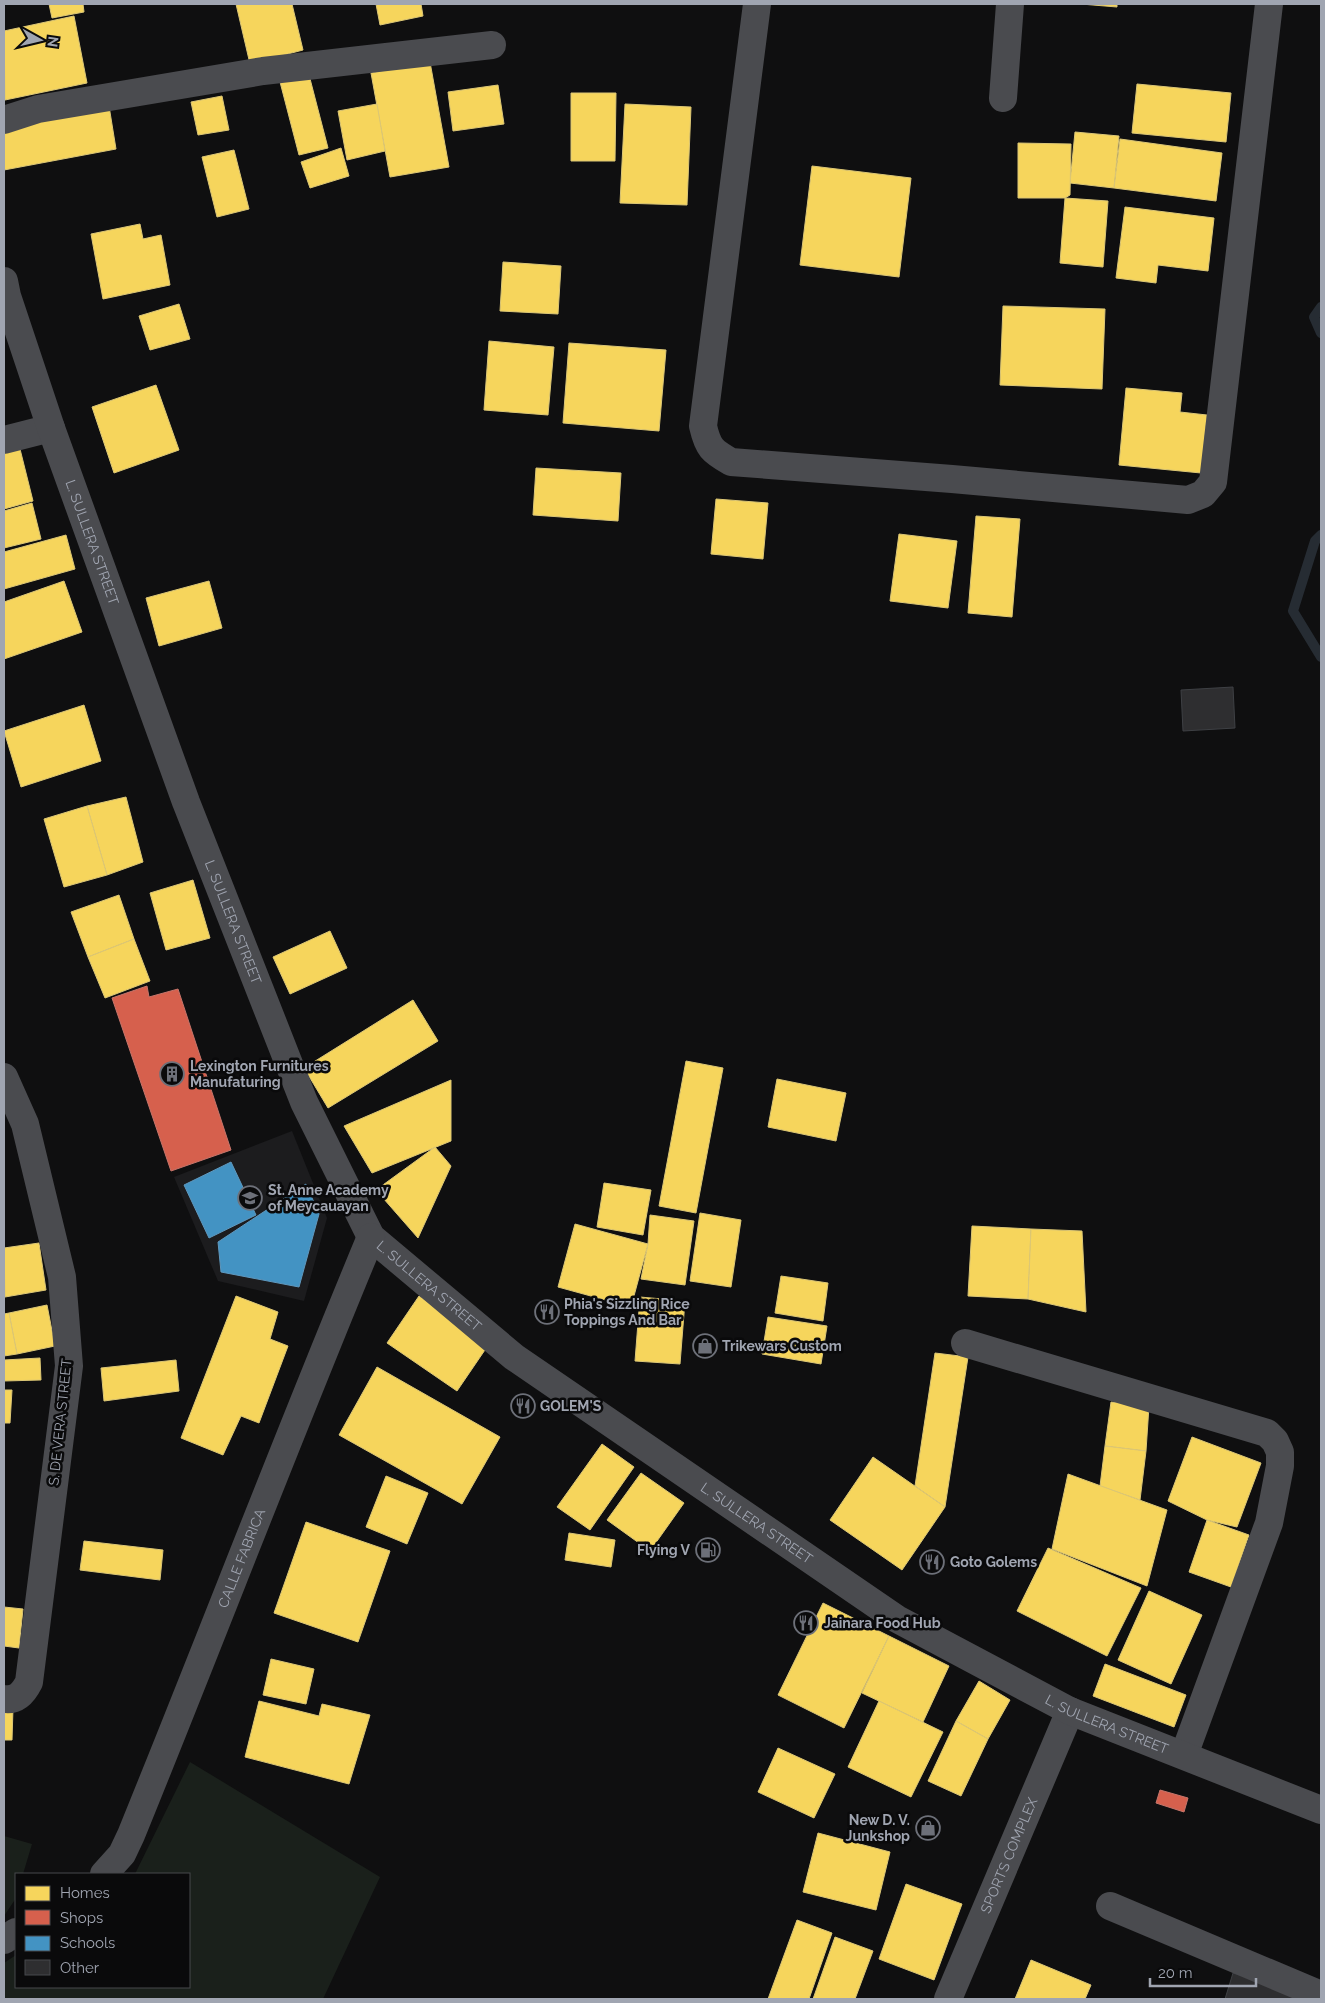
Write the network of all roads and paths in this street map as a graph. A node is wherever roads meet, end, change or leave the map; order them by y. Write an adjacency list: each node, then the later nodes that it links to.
1 (757, 4): 3 (street)
2 (1010, 4): 5 (street)
3 (1269, 4)
4 (492, 45): 6 (street)
5 (1003, 98)
6 (4, 120)
7 (4, 281): 8 (street, L. SULLERA STREET)
8 (51, 428): 9 (street); 11 (street, L. SULLERA STREET)
9 (4, 440)
10 (4, 1077): 13 (street, S. DE VERA STREET)
11 (371, 1237): 14 (street, L. SULLERA STREET); 17 (street, CALLE FABRICA)
12 (965, 1343): 15 (street)
13 (4, 1699)
14 (1070, 1711): 15 (street, L. SULLERA STREET); 22 (street, SPORTS COMPLEX)
15 (1184, 1755): 16 (street, L. SULLERA STREET)
16 (1321, 1810)
17 (105, 1873)
18 (1110, 1906): 21 (street)
19 (15, 1933): 20 (street)
20 (4, 1940)
21 (1321, 1995)
22 (948, 1999)

